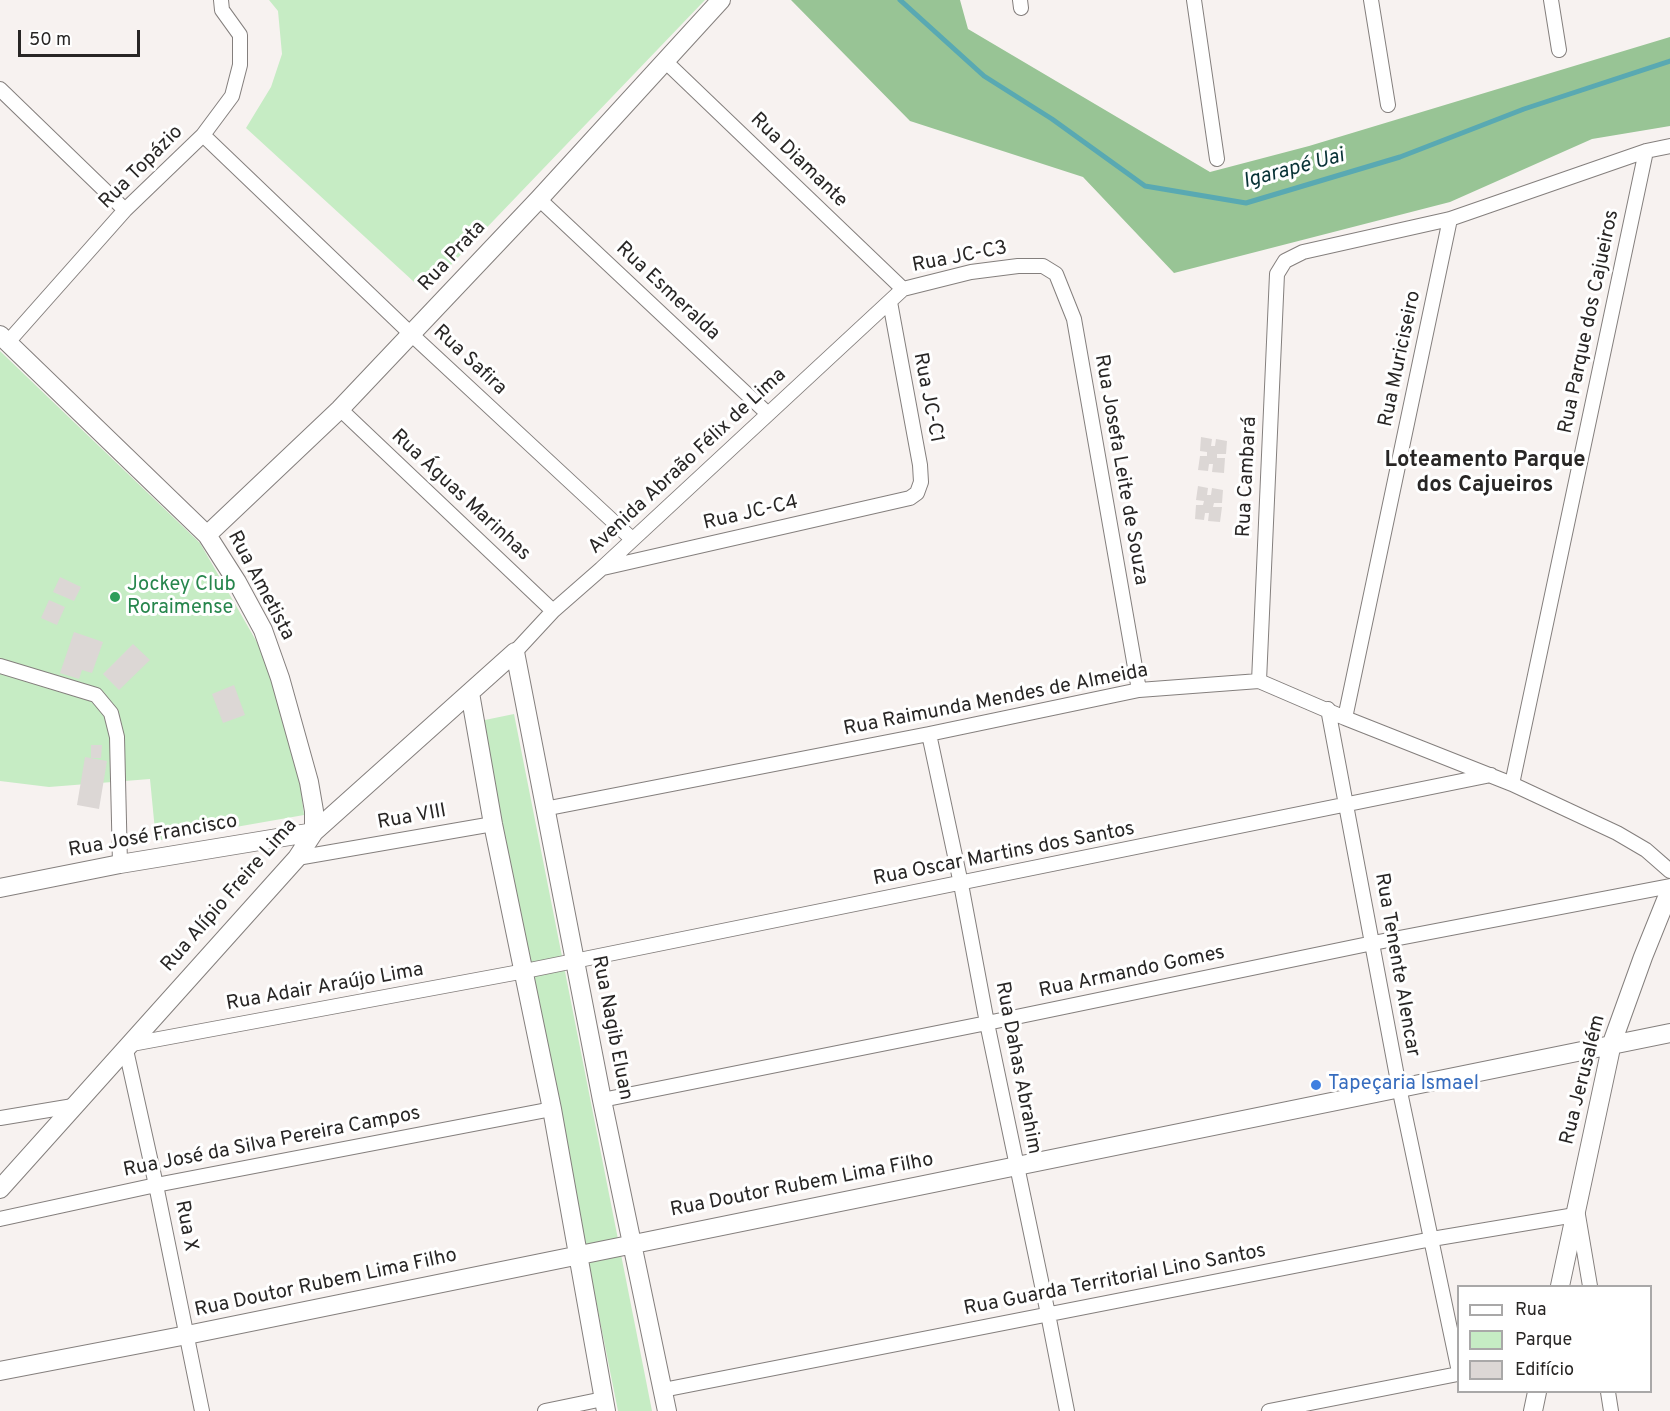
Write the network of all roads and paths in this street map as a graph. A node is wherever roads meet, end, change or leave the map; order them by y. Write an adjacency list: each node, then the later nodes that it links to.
1 (721, 0): 7 (street, Rua Prata)
2 (1194, 0): 13 (street)
3 (1371, 0): 9 (street)
4 (1551, 0): 6 (street)
5 (219, 3): 10 (street, Rua Topázio)
6 (1559, 50)
7 (666, 62): 14 (street, Rua Prata); 18 (street, Rua Diamante)
8 (0, 89): 15 (street)
9 (1388, 105)
10 (203, 135): 15 (street, Rua Topázio); 20 (street, Rua Safira)
11 (1670, 146): 12 (street)
12 (1646, 151): 16 (street); 38 (street, Rua Parque dos Cajueiros)
13 (1217, 159)
14 (539, 199): 20 (street, Rua Prata); 23 (street, Rua Esmeralda)
15 (125, 210): 21 (street, Rua Topázio)
16 (1450, 219): 31 (street, Rua Cambará); 35 (street, Rua Muriciseiro)
17 (1043, 266): 18 (street, Rua JC-C3); 32 (street, Rua Josefa Leite de Souza)
18 (903, 289): 19 (street, Rua JC-C3)
19 (890, 302): 23 (street, Avenida Abraão Félix de Lima); 24 (street, Rua JC-C1)
20 (411, 334): 22 (street, Rua Prata); 26 (street, Rua Safira)
21 (4, 339): 25 (street, Rua Ametista)
22 (340, 409): 25 (street, Rua Prata); 28 (street, Rua Águas Marinhas)
23 (767, 413): 26 (street, Avenida Abraão Félix de Lima)
24 (910, 498): 27 (street, Rua JC-C4)
25 (207, 535): 42 (street, Rua Ametista)
26 (632, 539): 27 (street, Avenida Abraão Félix de Lima)
27 (601, 569): 28 (street, Avenida Abraão Félix de Lima)
28 (553, 611): 29 (street, Avenida Abraão Félix de Lima)
29 (515, 652): 33 (street, Rua Alípio Freire Lima); 40 (street, Rua Nagib Eluan)
30 (0, 666): 45 (street)
31 (1258, 681): 32 (street, Rua Raimunda Mendes de Almeida); 34 (street, Rua Raimunda Mendes de Almeida)
32 (1139, 690): 36 (street, Rua Raimunda Mendes de Almeida)
33 (470, 693): 41 (street); 42 (street, Rua Alípio Freire Lima)
34 (1328, 709): 35 (street, Rua Raimunda Mendes de Almeida); 39 (street, Rua Tenente Alencar)
35 (1345, 718): 37 (street, Rua Raimunda Mendes de Almeida)
36 (929, 734): 40 (street, Rua Raimunda Mendes de Almeida); 47 (street, Rua Dahas Abrahim)
37 (1491, 776): 38 (street, Rua Raimunda Mendes de Almeida); 39 (street, Rua Oscar Martins dos Santos)
38 (1512, 784): 46 (street, Rua Raimunda Mendes de Almeida)
39 (1347, 805): 47 (street, Rua Oscar Martins dos Santos); 50 (street, Rua Tenente Alencar)
40 (544, 809): 51 (street, Rua Nagib Eluan)
41 (493, 824): 43 (street, Rua VIII); 52 (street)
42 (314, 832): 43 (street); 44 (street, Rua Alípio Freire Lima); 45 (street, Rua José Francisco)
43 (338, 851): 44 (street, Rua VIII)
44 (297, 858): 56 (street, Rua Alípio Freire Lima)
45 (120, 864): 48 (street, Rua José Francisco)
46 (1670, 871)
47 (961, 884): 51 (street, Rua Oscar Martins dos Santos); 53 (street, Rua Dahas Abrahim)
48 (0, 888)
49 (1670, 888): 50 (street, Rua Armando Gomes); 55 (street, Rua Jerusalém)
50 (1373, 943): 53 (street, Rua Armando Gomes); 57 (street, Rua Tenente Alencar)
51 (575, 961): 52 (street, Rua Oscar Martins dos Santos); 58 (street, Rua Nagib Eluan)
52 (525, 971): 56 (street, Rua Adair Araújo Lima); 60 (street)
53 (987, 1023): 58 (street, Rua Armando Gomes); 62 (street, Rua Dahas Abrahim)
54 (1670, 1033): 55 (street, Rua Doutor Rubem Lima Filho)
55 (1612, 1043): 57 (street, Rua Doutor Rubem Lima Filho); 65 (street, Rua Jerusalém)
56 (129, 1047): 59 (street, Rua Alípio Freire Lima); 63 (street, Rua X)
57 (1399, 1087): 62 (street, Rua Doutor Rubem Lima Filho); 67 (street, Rua Tenente Alencar)
58 (602, 1100): 68 (street, Rua Nagib Eluan)
59 (73, 1106): 61 (street); 64 (street, Rua Alípio Freire Lima)
60 (552, 1109): 63 (street, Rua José da Silva Pereira Campos); 69 (street)
61 (0, 1118)
62 (1017, 1166): 68 (street, Rua Doutor Rubem Lima Filho); 72 (street, Rua Dahas Abrahim)
63 (156, 1185): 66 (street, Rua José da Silva Pereira Campos); 73 (street, Rua X)
64 (0, 1188)
65 (1576, 1212): 67 (street, Rua Guarda Territorial Lino Santos); 70 (street, Rua Jerusalém); 71 (street)
66 (0, 1219)
67 (1432, 1239): 72 (street, Rua Guarda Territorial Lino Santos); 74 (street, Rua Tenente Alencar)
68 (632, 1244): 69 (street, Rua Doutor Rubem Lima Filho); 77 (street, Rua Nagib Eluan)
69 (579, 1255): 73 (street, Rua Doutor Rubem Lima Filho); 80 (street)
70 (1560, 1285)
71 (1590, 1285)
72 (1048, 1314): 77 (street, Rua Guarda Territorial Lino Santos); 84 (street, Rua Dahas Abrahim)
73 (187, 1335): 75 (street, Rua Doutor Rubem Lima Filho); 81 (street, Rua X)
74 (1457, 1362)
75 (0, 1371)
76 (1457, 1374): 85 (street)
77 (663, 1390): 83 (street, Rua Nagib Eluan)
78 (1537, 1393): 86 (street)
79 (1608, 1393): 87 (street)
80 (604, 1405): 82 (street)
81 (202, 1411)
82 (545, 1411)
83 (667, 1411)
84 (1066, 1411)
85 (1269, 1411)
86 (1533, 1411)
87 (1611, 1411)

